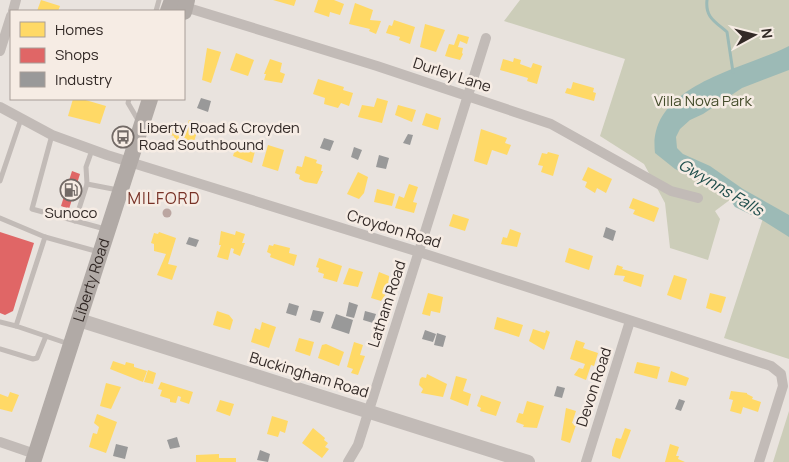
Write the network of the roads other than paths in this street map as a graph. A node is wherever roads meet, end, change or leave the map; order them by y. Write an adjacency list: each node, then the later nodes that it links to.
1 (182, 5): 2 (main road); 6 (street, Durley Lane)
2 (170, 10)
3 (10, 19): 5 (street)
4 (486, 38): 6 (street, Latham Road)
5 (0, 50)
6 (469, 96): 18 (street, Durley Lane); 23 (street, Latham Road)
7 (129, 100): 11 (lane)
8 (150, 100): 11 (main road, Liberty Road)
9 (0, 107): 10 (street, Croydon Road)
10 (21, 119): 12 (street, Croydon Road); 15 (lane)
11 (141, 125): 14 (main road, Liberty Road)
12 (52, 135): 13 (street, Croydon Road); 20 (lane)
13 (92, 150): 14 (street, Croydon Road); 16 (lane)
14 (130, 162): 17 (main road, Liberty Road); 23 (street, Croydon Road)
15 (0, 181)
16 (87, 184): 17 (lane); 20 (lane)
17 (121, 190): 21 (main road, Liberty Road)
18 (698, 198)
19 (0, 218): 22 (lane)
20 (75, 221): 21 (lane)
21 (108, 230): 24 (main road, Liberty Road)
22 (45, 237): 24 (lane); 28 (lane)
23 (419, 252): 26 (street, Croydon Road); 32 (street, Latham Road)
24 (101, 253): 25 (main road, Liberty Road)
25 (80, 320): 30 (main road, Liberty Road); 32 (street, Buckingham Road)
26 (630, 321): 37 (street, Devon Road); 38 (street, Croydon Road)
27 (0, 322): 28 (lane)
28 (16, 326): 29 (lane)
29 (46, 336): 30 (lane); 31 (lane)
30 (71, 345): 34 (main road, Liberty Road)
31 (0, 349)
32 (368, 411): 35 (street, Latham Road); 36 (street, Buckingham Road)
33 (0, 442): 34 (street)
34 (34, 458)
35 (348, 462)
36 (528, 462)
37 (586, 462)
38 (760, 462)

